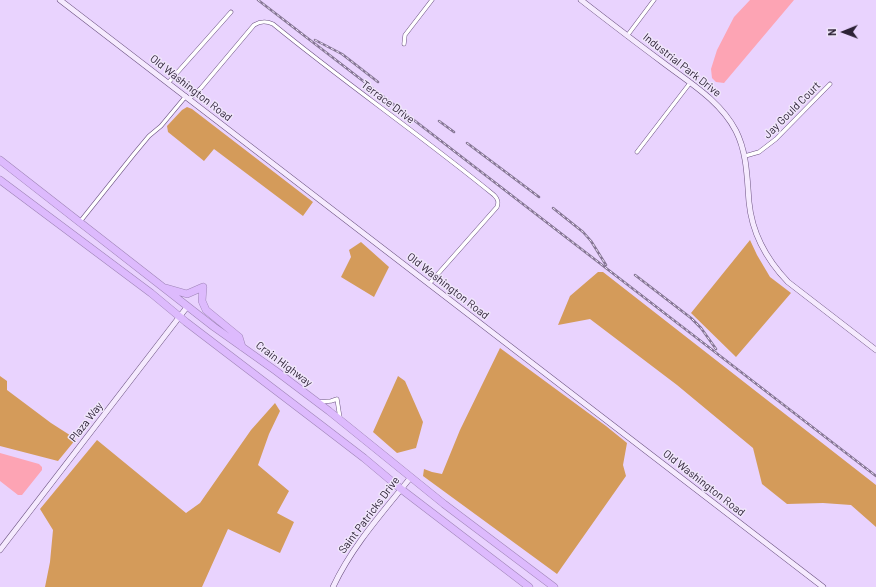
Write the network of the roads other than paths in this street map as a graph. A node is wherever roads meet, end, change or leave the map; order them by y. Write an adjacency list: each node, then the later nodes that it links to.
1 (60, 0): 8 (main road, Old Washington Road)
2 (432, 0): 7 (street)
3 (581, 0): 6 (main road, Industrial Park Drive)
4 (654, 0): 6 (street)
5 (231, 12): 8 (street)
6 (627, 36): 9 (main road, Industrial Park Drive)
7 (404, 44)
8 (168, 83): 11 (main road, Old Washington Road)
9 (690, 83): 12 (street); 13 (main road, Industrial Park Drive)
10 (830, 84): 13 (street, Jay Gould Court)
11 (187, 98): 16 (street, Terrace Drive); 17 (main road, Old Washington Road); 17 (street, Terrace Drive)
12 (637, 152)
13 (744, 156): 22 (main road, Industrial Park Drive)
14 (0, 160): 16 (highway, Crain Highway)
15 (0, 180): 20 (highway)
16 (80, 223): 18 (highway, Crain Highway)
17 (429, 284): 31 (main road, Old Washington Road)
18 (164, 288): 19 (highway, Crain Highway); 21 (highway)
19 (187, 307): 20 (main road, Plaza Way); 21 (highway, Crain Highway)
20 (179, 317): 26 (highway); 27 (main road, Plaza Way)
21 (242, 347): 23 (highway, Crain Highway)
22 (876, 350)
23 (316, 402): 24 (highway, Crain Highway); 24 (street)
24 (341, 421): 25 (highway, Crain Highway)
25 (411, 477): 26 (main road, Saint Patricks Drive); 30 (highway, Crain Highway)
26 (401, 489): 28 (main road, Saint Patricks Drive); 29 (highway)
27 (0, 550)
28 (333, 587)
29 (529, 587)
30 (554, 587)
31 (823, 587)

